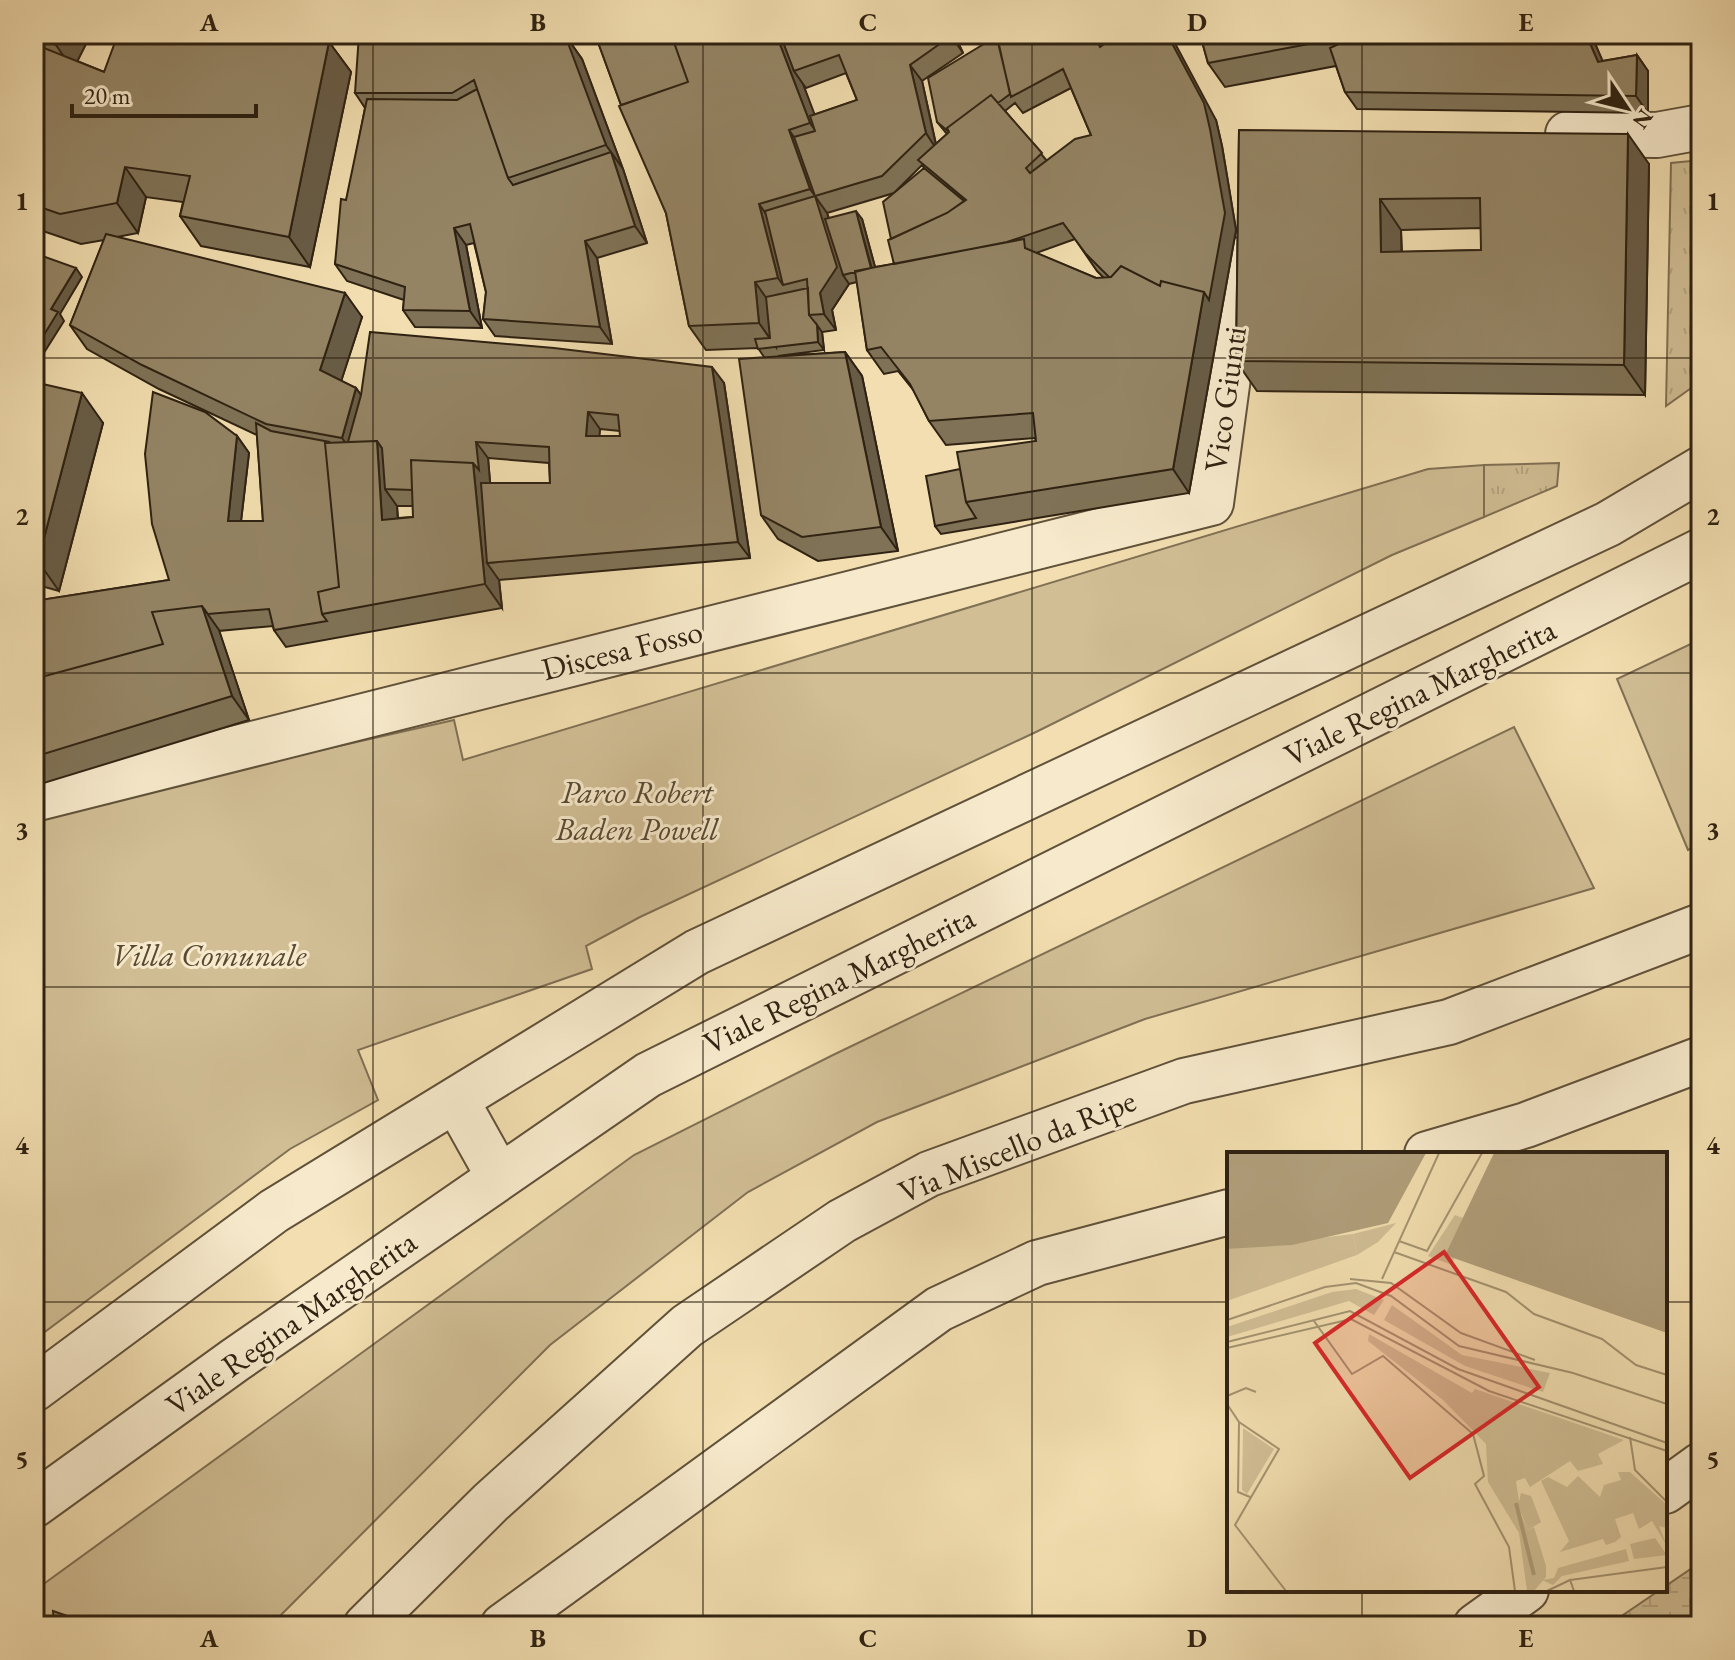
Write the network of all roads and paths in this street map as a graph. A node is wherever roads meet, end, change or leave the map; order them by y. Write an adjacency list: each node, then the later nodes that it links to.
1 (1701, 127): 2 (street)
2 (1529, 134)
3 (1247, 217): 5 (street, Vico Giunti)
4 (1701, 469): 10 (street)
5 (1211, 503): 7 (street, Discesa Fosso)
6 (1701, 551): 12 (street, Viale Regina Margherita)
7 (34, 799)
8 (1701, 926): 19 (street, Via Miscello da Ripe)
9 (1701, 1059): 11 (street)
10 (456, 1100): 12 (street); 14 (street)
11 (1434, 1152)
12 (499, 1177): 17 (street, Viale Regina Margherita)
13 (1227, 1213): 20 (street)
14 (34, 1389)
15 (1701, 1465): 16 (street)
16 (1667, 1490)
17 (34, 1505)
18 (1523, 1592): 21 (street)
19 (366, 1626)
20 (503, 1626)
21 (1476, 1626)

